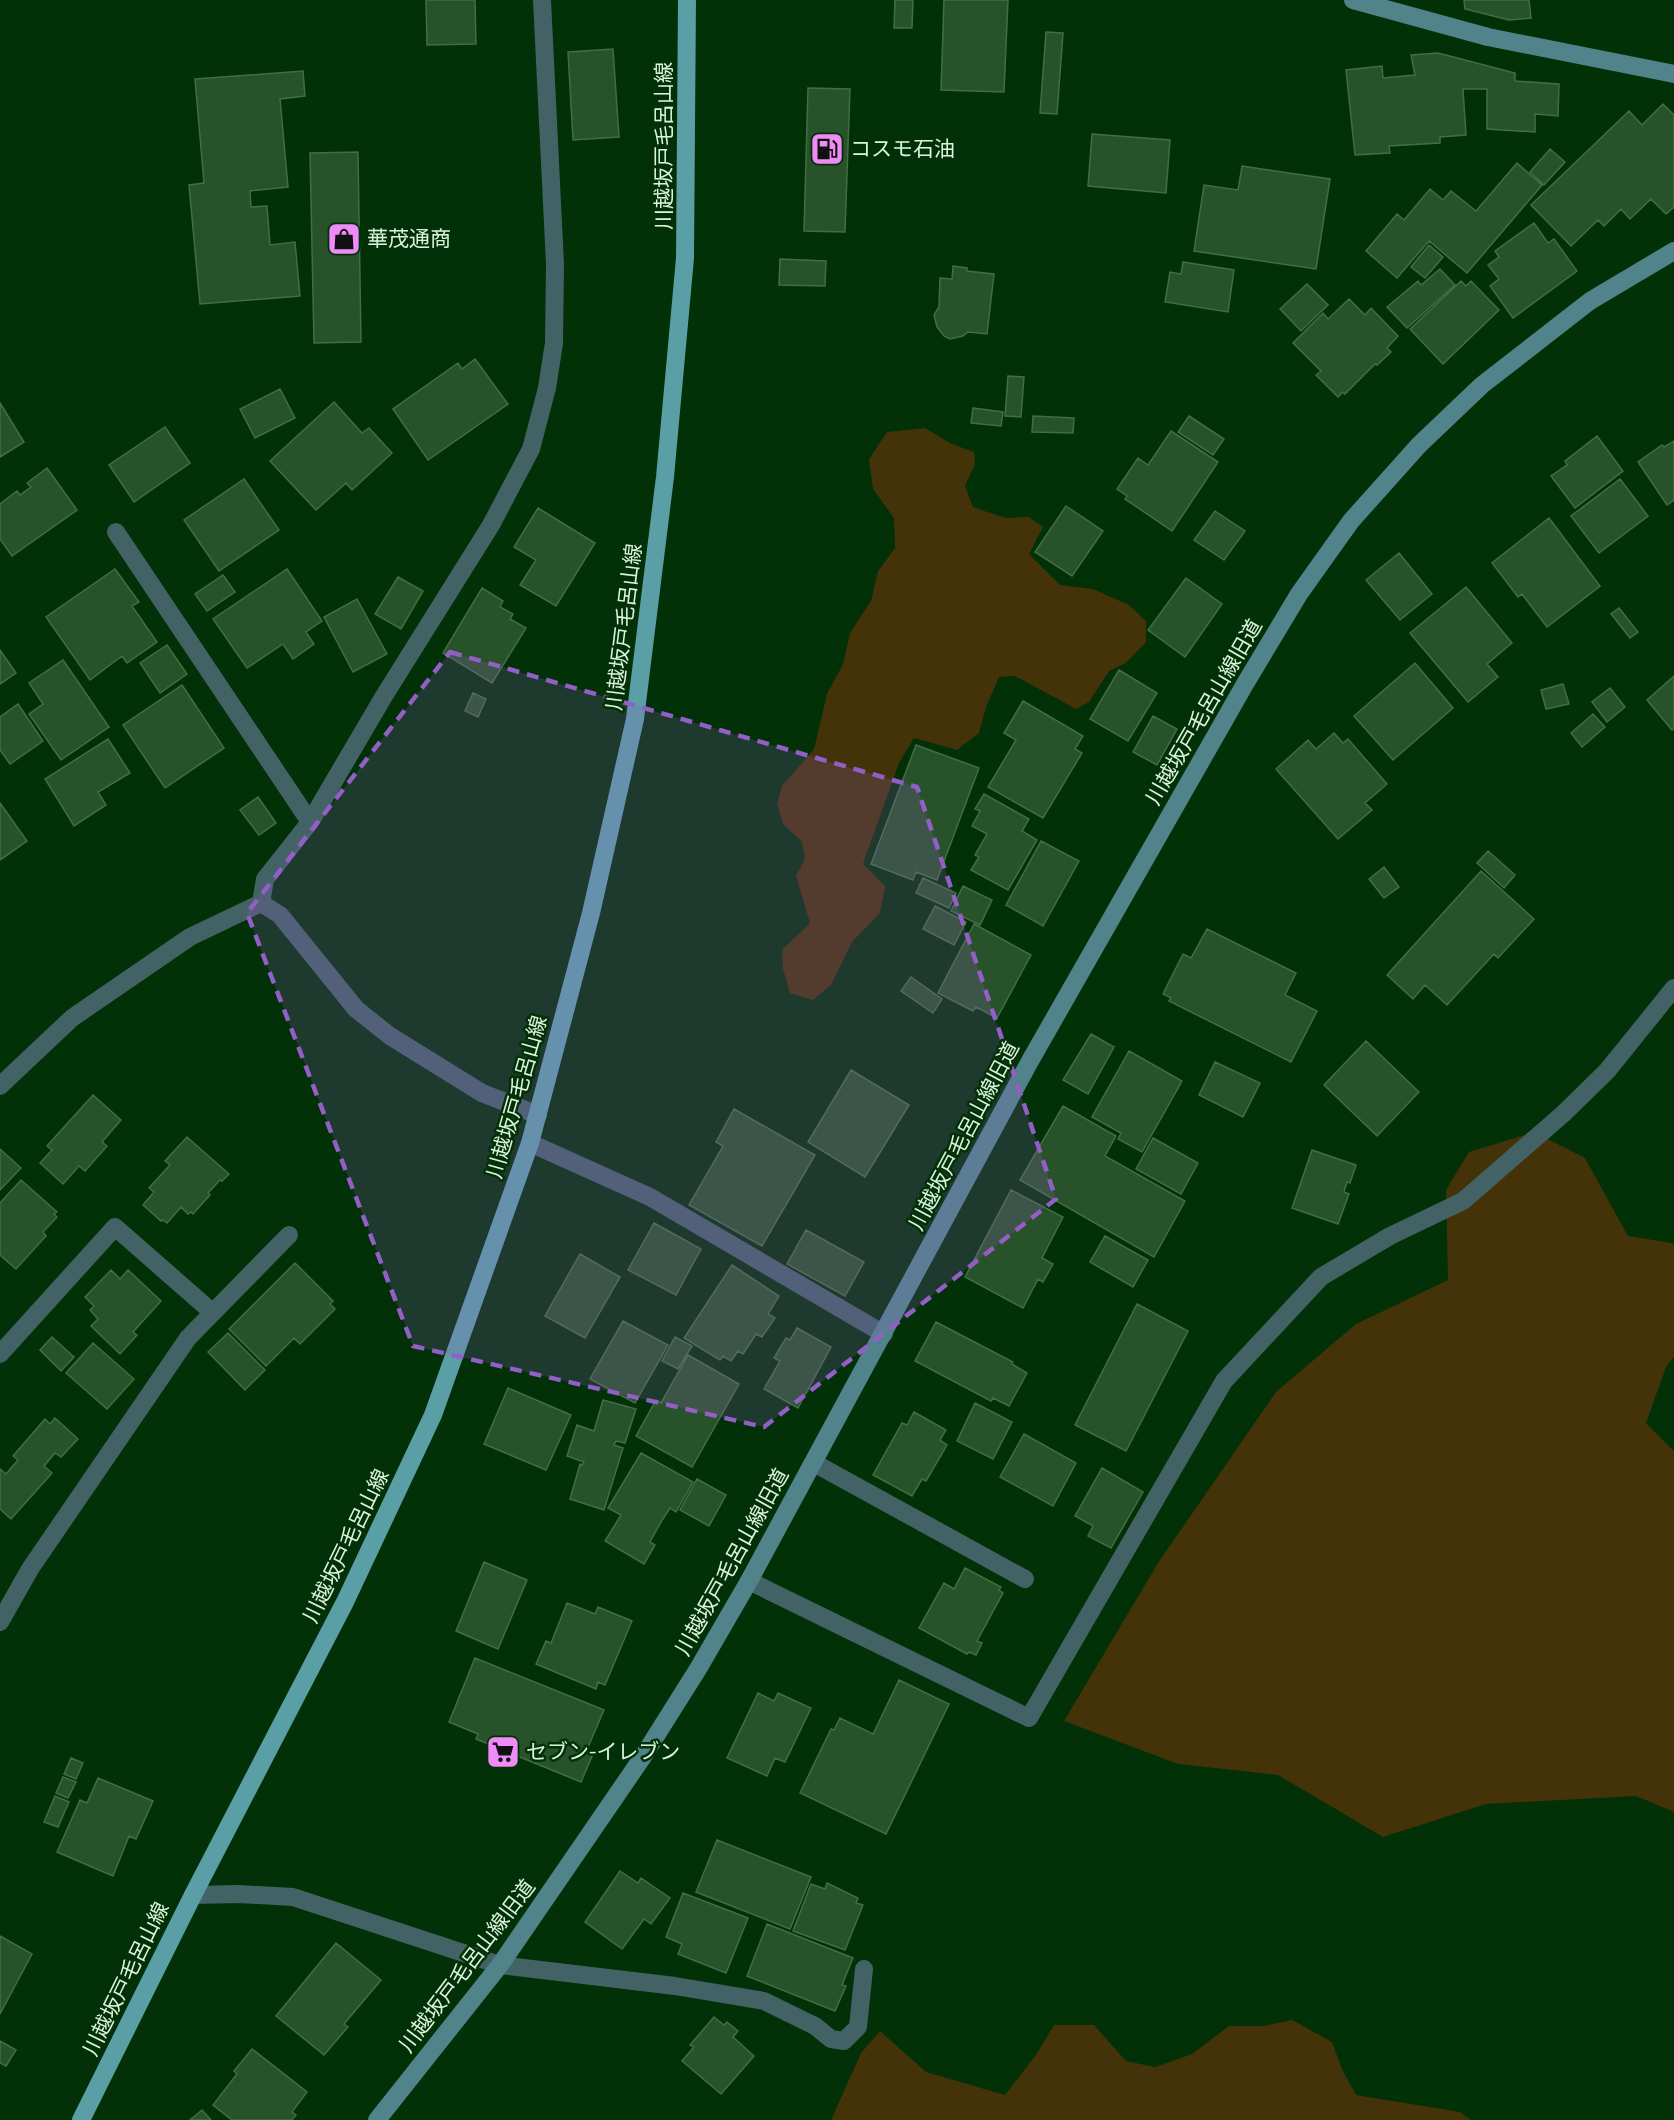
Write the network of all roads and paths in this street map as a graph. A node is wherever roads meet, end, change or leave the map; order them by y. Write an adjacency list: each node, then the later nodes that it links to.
1 (542, 0): 7 (street)
2 (687, 0): 11 (main road, 川越坂戸毛呂山線)
3 (1353, 0): 4 (street)
4 (1674, 74)
5 (1674, 251): 15 (street, 川越坂戸毛呂山線旧道)
6 (116, 531): 7 (street)
7 (310, 822): 8 (street)
8 (261, 903): 10 (street); 11 (street)
9 (1674, 988): 19 (street)
10 (0, 1086)
11 (538, 1114): 12 (main road, 川越坂戸毛呂山線)
12 (530, 1143): 15 (street); 21 (main road, 川越坂戸毛呂山線)
13 (289, 1235): 14 (street)
14 (212, 1312): 16 (street); 20 (street)
15 (884, 1334): 17 (street, 川越坂戸毛呂山線旧道)
16 (0, 1354)
17 (814, 1462): 18 (street); 19 (street, 川越坂戸毛呂山線旧道)
18 (1025, 1579)
19 (749, 1581): 22 (street, 川越坂戸毛呂山線旧道)
20 (0, 1622)
21 (193, 1895): 22 (street); 24 (main road, 川越坂戸毛呂山線)
22 (500, 1965): 23 (street); 25 (street, 川越坂戸毛呂山線旧道)
23 (864, 1970)
24 (81, 2120)
25 (377, 2120)

